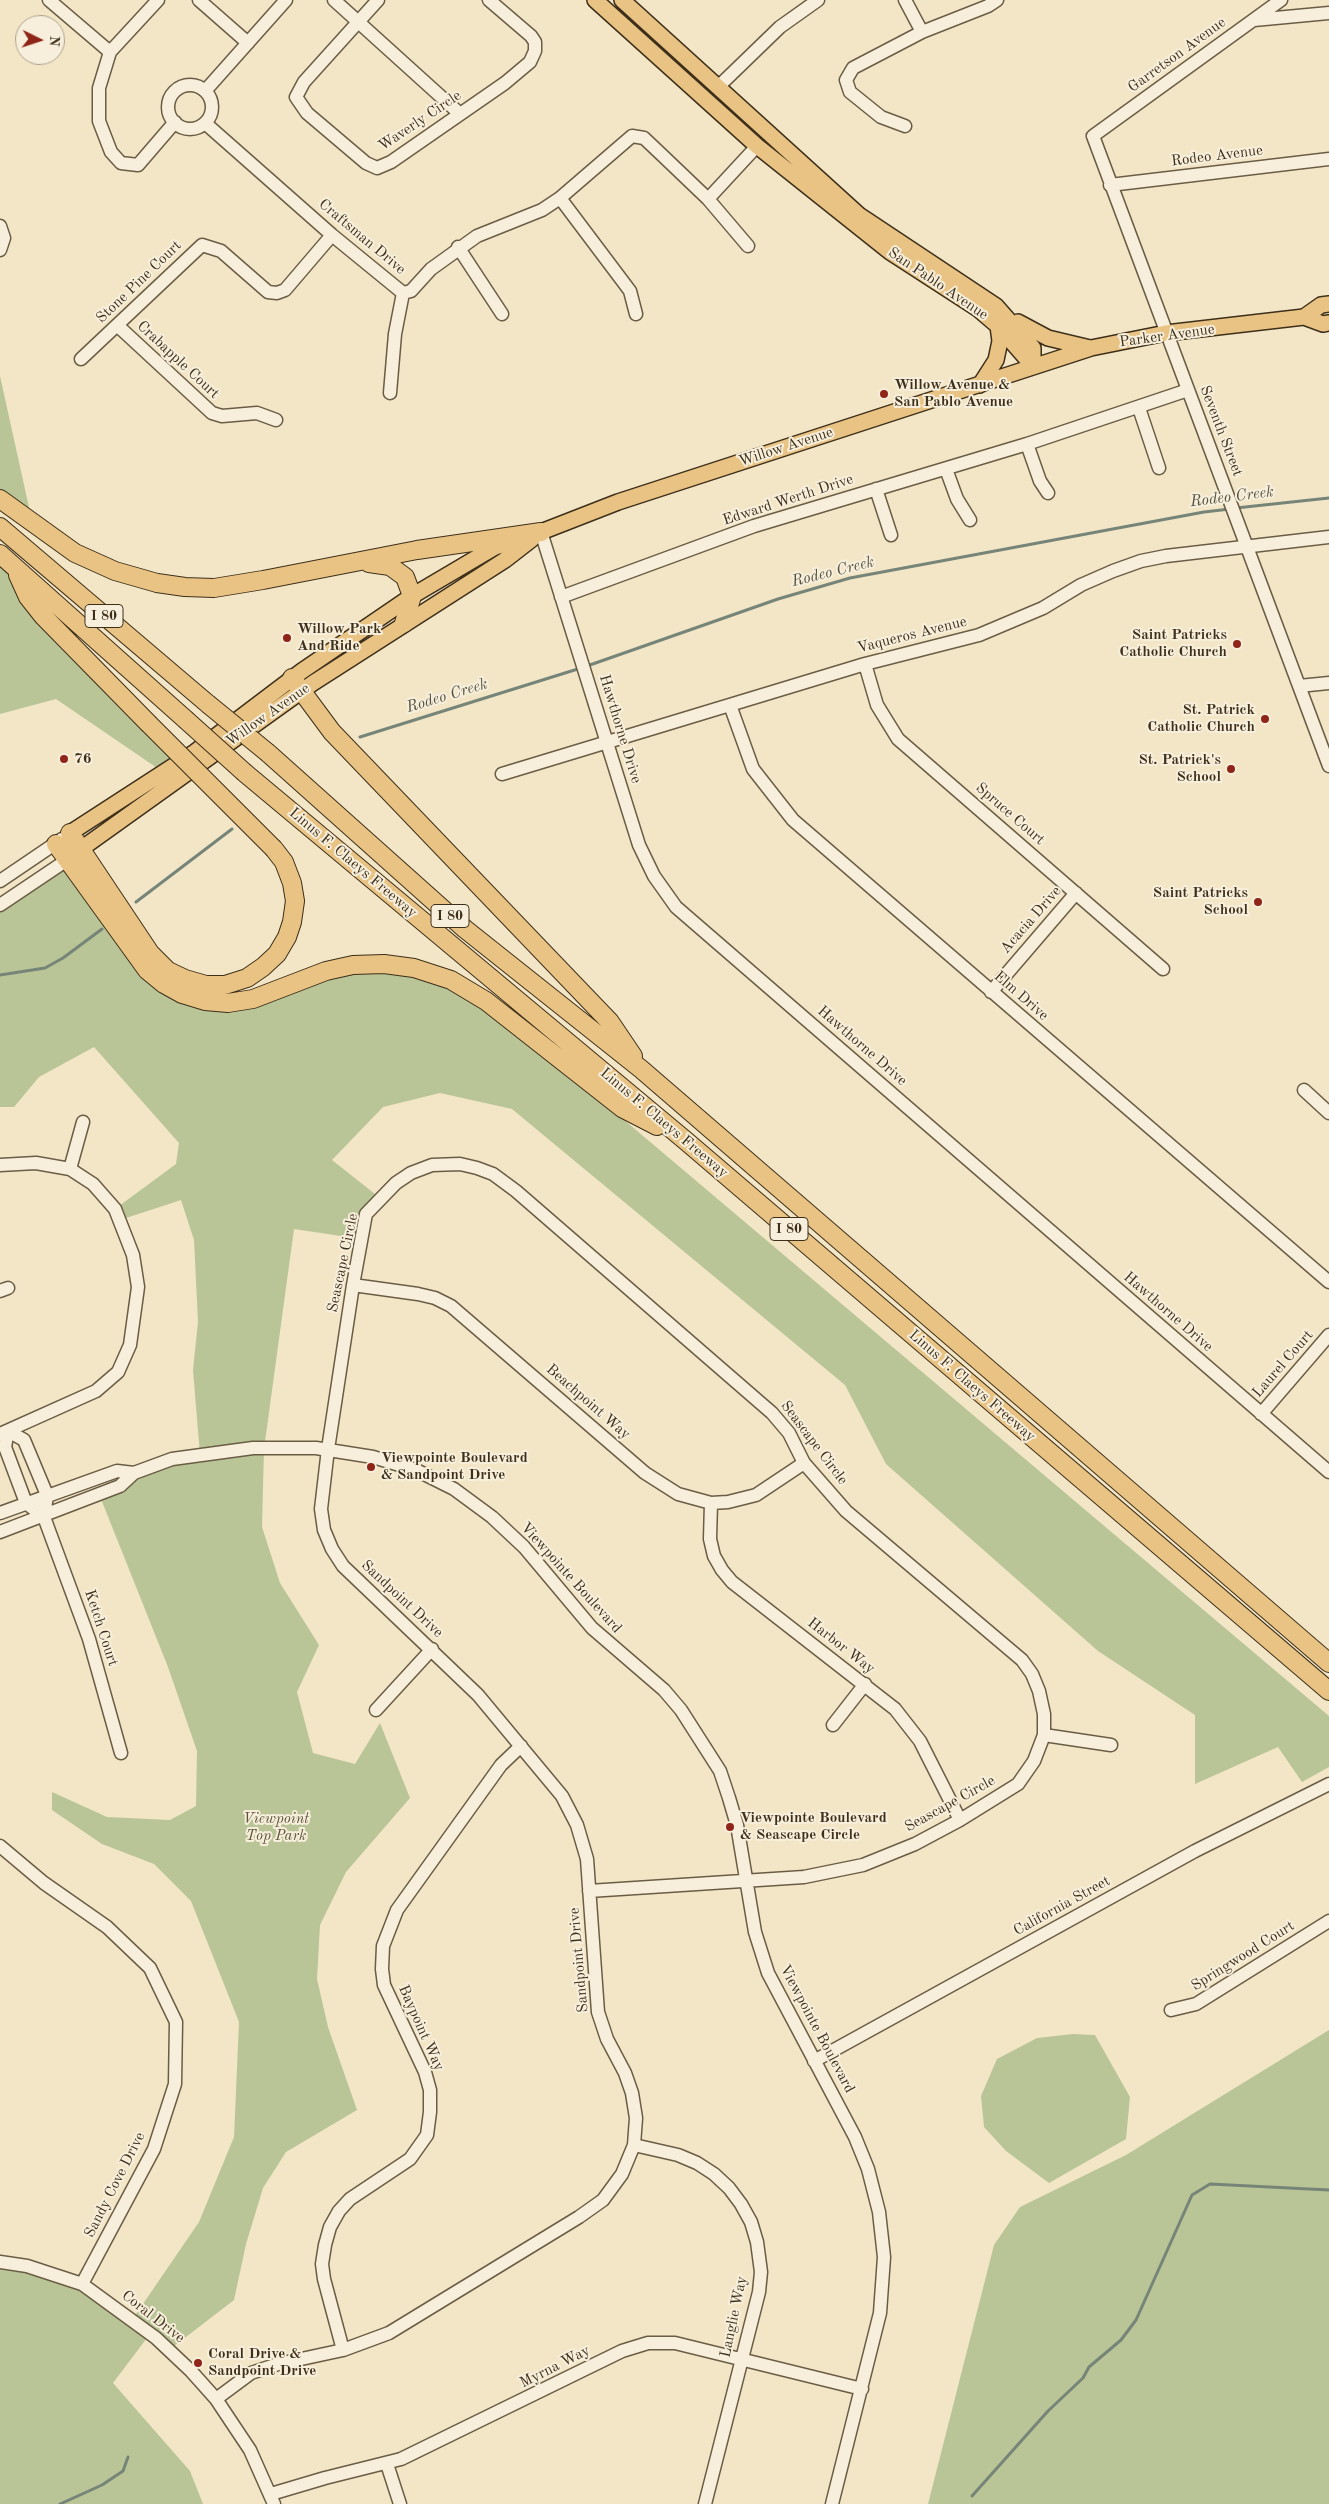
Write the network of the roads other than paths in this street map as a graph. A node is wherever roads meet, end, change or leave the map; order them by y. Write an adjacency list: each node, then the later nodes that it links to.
1 (48, 0): 19 (street)
2 (158, 0): 19 (street)
3 (199, 0): 18 (street)
4 (286, 0): 18 (street)
5 (334, 0): 16 (street)
6 (378, 0): 16 (street, Waverly Circle)
7 (489, 0): 22 (street, Waverly Circle)
8 (595, 0): 27 (main road, San Pablo Avenue)
9 (622, 0): 20 (main road, San Pablo Avenue)
10 (818, 0): 20 (street)
11 (905, 0): 17 (street)
12 (997, 0): 17 (street)
13 (1281, 0): 15 (street, Garretson Avenue)
14 (1329, 13): 15 (street)
15 (1252, 21): 26 (street, Garretson Avenue)
16 (359, 22): 22 (street); 22 (street, Waverly Circle)
17 (922, 32): 25 (street)
18 (248, 42): 21 (street)
19 (110, 52): 23 (street)
20 (718, 87): 39 (main road, San Pablo Avenue)
21 (205, 91): 23 (street); 24 (street)
22 (459, 113)
23 (175, 122): 24 (street)
24 (205, 123): 33 (street, Craftsman Drive)
25 (905, 126)
26 (1093, 136): 29 (street, Seventh Street)
27 (757, 146): 31 (street); 45 (main road, San Pablo Avenue)
28 (1329, 159): 29 (street, Rodeo Avenue)
29 (1110, 185): 46 (street, Seventh Street)
30 (560, 198): 31 (street, Craftsman Drive); 35 (street, Craftsman Drive); 41 (street)
31 (708, 200): 34 (street)
32 (0, 226): 36 (street)
33 (332, 235): 37 (street, Craftsman Drive); 44 (street, Stone Pine Court)
34 (748, 246)
35 (458, 247): 37 (street, Craftsman Drive); 40 (street)
36 (0, 250)
37 (403, 293): 52 (street)
38 (1329, 304): 42 (main road, Parker Avenue)
39 (996, 306): 47 (main road); 49 (main road, San Pablo Avenue)
40 (502, 314)
41 (636, 314)
42 (1304, 317): 43 (main road, Parker Avenue); 46 (main road, Parker Avenue)
43 (1329, 323)
44 (118, 326): 48 (street, Stone Pine Court); 54 (street, Crabapple Court)
45 (998, 326): 49 (main road, San Pablo Avenue); 50 (main road)
46 (1166, 333): 47 (main road, Parker Avenue); 51 (street, Seventh Street)
47 (1092, 348): 49 (main road, Parker Avenue)
48 (81, 359)
49 (1033, 366): 50 (main road, Willow Avenue)
50 (980, 384): 63 (main road, Willow Avenue)
51 (1188, 390): 53 (street, Edward Werth Drive); 66 (street, Seventh Street)
52 (390, 393)
53 (1139, 408): 55 (street, Edward Werth Drive); 56 (street)
54 (276, 420)
55 (1027, 444): 57 (street, Edward Werth Drive); 59 (street)
56 (1159, 468)
57 (946, 469): 58 (street, Edward Werth Drive); 61 (street)
58 (876, 489): 64 (street); 71 (street, Edward Werth Drive)
59 (1048, 493)
60 (0, 499): 68 (highway)
61 (970, 520)
62 (0, 527): 88 (highway, Linus F. Claeys Freeway / I 80, bridge)
63 (541, 532): 68 (highway); 70 (main road, Willow Avenue); 71 (street, Hawthorne Drive); 72 (main road, Willow Avenue)
64 (891, 535)
65 (1329, 537): 66 (street, Vaqueros Avenue)
66 (1246, 546): 73 (street, Vaqueros Avenue); 76 (street, Seventh Street)
67 (0, 554): 69 (highway, Linus F. Claeys Freeway / I 80)
68 (359, 561): 70 (highway)
69 (14, 568): 82 (highway, bridge); 92 (highway, Linus F. Claeys Freeway / I 80, bridge)
70 (412, 596): 72 (highway); 75 (main road, Willow Avenue)
71 (561, 596): 78 (street, Hawthorne Drive)
72 (404, 623): 75 (main road, Willow Avenue)
73 (865, 664): 77 (street, Vaqueros Avenue); 84 (street, Spruce Court)
74 (1329, 683): 76 (street)
75 (297, 685): 81 (main road, Willow Avenue); 82 (main road, Willow Avenue); 88 (highway)
76 (1299, 686): 79 (street, Seventh Street)
77 (730, 705): 78 (street, Vaqueros Avenue); 87 (street, Elm Drive)
78 (607, 742): 80 (street, Vaqueros Avenue); 98 (street, Hawthorne Drive)
79 (1329, 766)
80 (502, 774)
81 (63, 839): 82 (highway); 83 (street, Willow Avenue)
82 (74, 855): 85 (street, Willow Avenue); 92 (highway)
83 (0, 881)
84 (1076, 893): 86 (street, Spruce Court); 87 (street, Acacia Drive)
85 (0, 905)
86 (1163, 969)
87 (991, 992): 95 (street, Elm Drive)
88 (642, 1069): 111 (highway, Linus F. Claeys Freeway / I 80)
89 (1304, 1090): 90 (street)
90 (1329, 1113)
91 (83, 1122): 94 (street)
92 (686, 1141): 113 (highway, Linus F. Claeys Freeway / I 80)
93 (0, 1165): 94 (street)
94 (70, 1169): 99 (street)
95 (1329, 1282)
96 (353, 1285): 100 (street, Seascape Circle); 101 (street, Seascape Circle); 106 (street, Beachpoint Way)
97 (1329, 1335): 98 (street, Laurel Court)
98 (1261, 1414): 102 (street, Hawthorne Drive)
99 (4, 1432): 104 (street); 105 (street)
100 (328, 1449): 103 (street, Viewpointe Boulevard); 110 (street, Sandpoint Drive); 123 (street, Viewpointe Boulevard)
101 (804, 1463): 106 (street, Beachpoint Way); 116 (street, Seascape Circle)
102 (1329, 1472)
103 (134, 1473): 104 (street, Viewpointe Boulevard); 108 (street, Viewpointe Boulevard)
104 (47, 1495): 105 (street, Viewpointe Boulevard); 108 (street)
105 (26, 1503): 107 (street, Viewpointe Boulevard); 108 (street)
106 (711, 1503): 112 (street, Harbor Way)
107 (0, 1513)
108 (44, 1516): 109 (street, Viewpointe Boulevard); 119 (street, Ketch Court)
109 (0, 1532)
110 (432, 1649): 114 (street); 118 (street, Sandpoint Drive)
111 (1329, 1663)
112 (865, 1684): 115 (street); 121 (street, Harbor Way)
113 (1329, 1691)
114 (376, 1710)
115 (833, 1725)
116 (1044, 1735): 117 (street); 121 (street, Seascape Circle)
117 (1111, 1745)
118 (521, 1746): 124 (street, Sandpoint Drive); 131 (street, Baypoint Way)
119 (121, 1752)
120 (1329, 1784): 127 (street, California Street)
121 (960, 1820): 123 (street, Seascape Circle)
122 (0, 1846): 130 (street, Sandy Cove Drive)
123 (746, 1881): 124 (street, Seascape Circle); 127 (street, Viewpointe Boulevard)
124 (589, 1891): 128 (street, Sandpoint Drive)
125 (1329, 1921): 126 (street, Springwood Court)
126 (1171, 2010)
127 (814, 2061): 133 (street, Viewpointe Boulevard)
128 (634, 2144): 131 (street, Sandpoint Drive); 132 (street, Langlie Way)
129 (0, 2262): 130 (street, Coral Drive)
130 (82, 2284): 134 (street, Coral Drive)
131 (343, 2350): 134 (street, Sandpoint Drive)
132 (742, 2359): 133 (street, Myrna Way); 135 (street, Myrna Way); 138 (street, Langlie Way)
133 (862, 2389): 139 (street, Viewpointe Boulevard)
134 (216, 2399): 136 (street, Coral Drive)
135 (387, 2464): 136 (street, Myrna Way); 137 (street)
136 (273, 2499)
137 (400, 2504)
138 (705, 2504)
139 (832, 2504)

